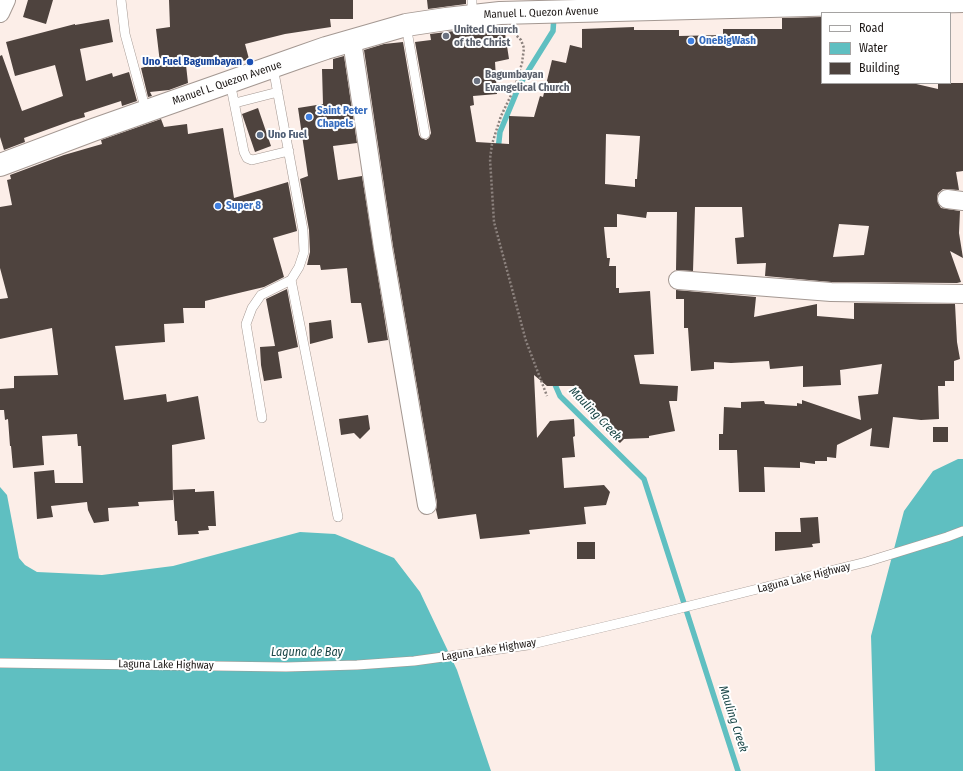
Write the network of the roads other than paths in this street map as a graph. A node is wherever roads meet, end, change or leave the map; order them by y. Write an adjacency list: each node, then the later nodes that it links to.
1 (6, 0): 6 (street)
2 (121, 0): 13 (lane)
3 (963, 1): 4 (main road, Manuel L. Quezon Avenue)
4 (605, 7): 5 (main road, Manuel L. Quezon Avenue)
5 (472, 8): 7 (main road, Manuel L. Quezon Avenue)
6 (0, 13)
7 (406, 25): 8 (main road, Manuel L. Quezon Avenue); 14 (lane)
8 (352, 40): 9 (main road, Manuel L. Quezon Avenue); 21 (street)
9 (273, 67): 10 (main road, Manuel L. Quezon Avenue); 11 (lane)
10 (230, 82): 12 (lane); 13 (main road, Manuel L. Quezon Avenue)
11 (278, 92): 12 (lane); 15 (lane)
12 (235, 103): 15 (lane)
13 (146, 111): 16 (main road, Manuel L. Quezon Avenue)
14 (426, 134)
15 (288, 151): 17 (lane)
16 (0, 165)
17 (291, 280): 20 (lane); 22 (lane)
18 (678, 280): 19 (street)
19 (963, 294)
20 (262, 418)
21 (427, 505)
22 (338, 517)
23 (963, 531): 24 (lane, Laguna Lake Highway)
24 (0, 663)

